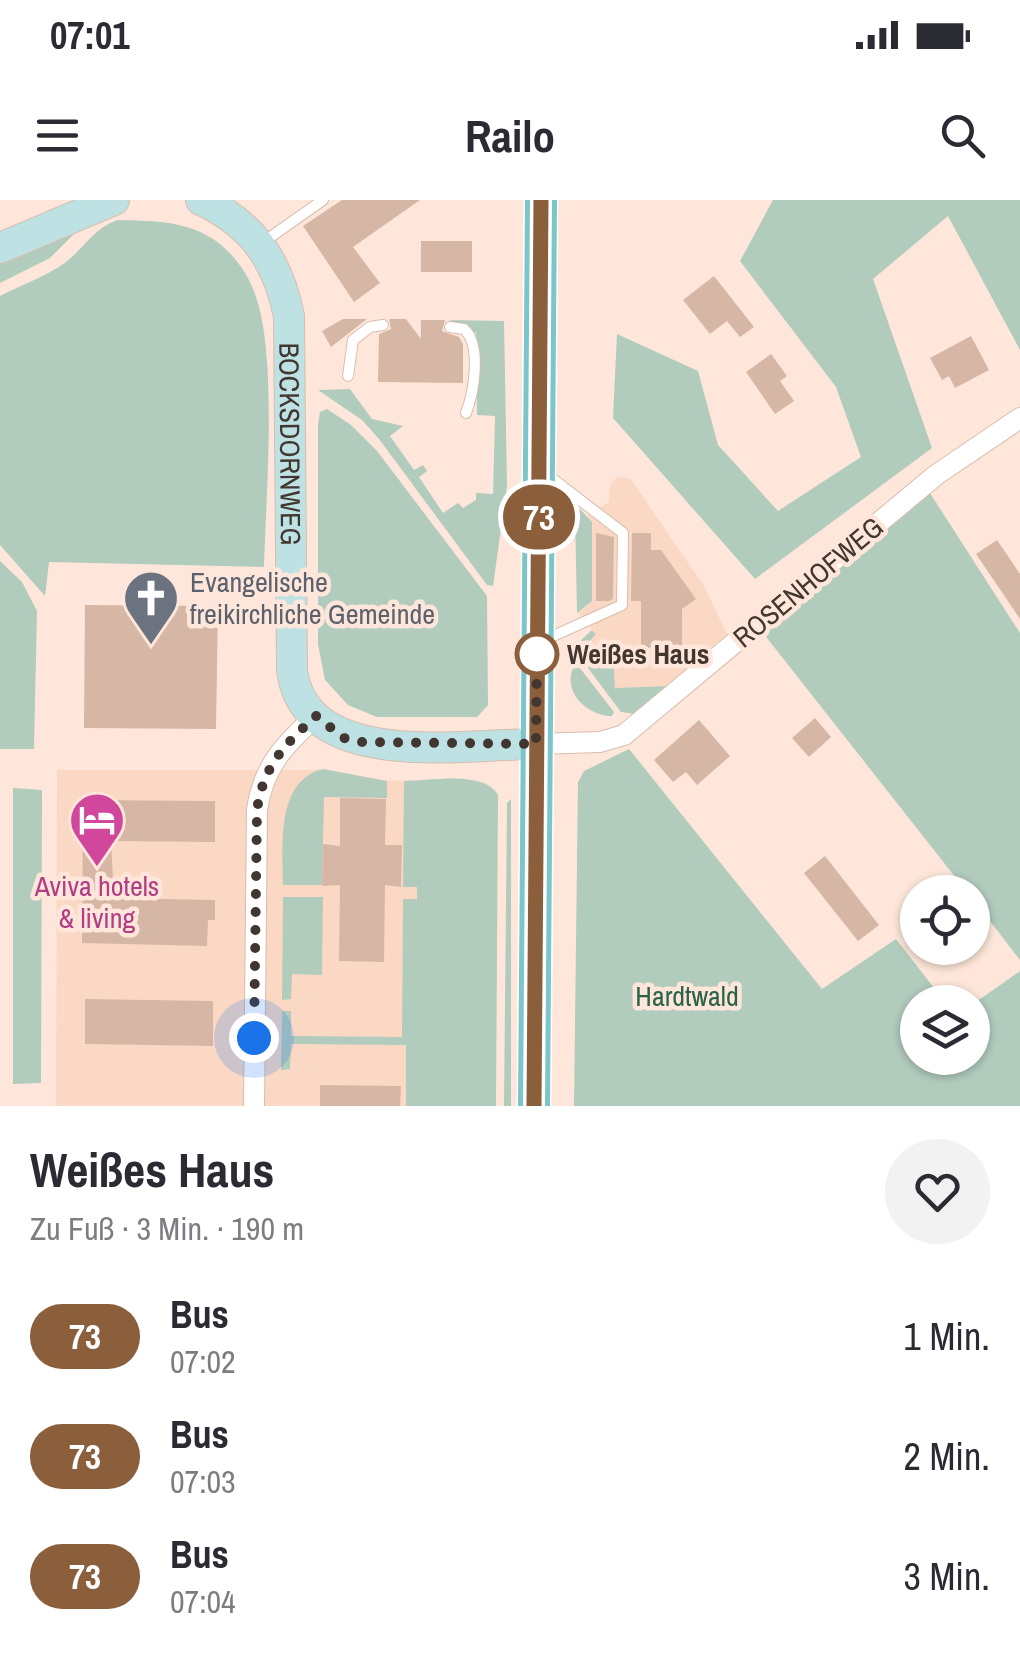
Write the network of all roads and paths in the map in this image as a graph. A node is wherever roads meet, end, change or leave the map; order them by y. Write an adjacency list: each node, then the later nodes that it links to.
1 (114, 200): 6 (main road)
2 (201, 200): 5 (main road, BOCKSDORNWEG)
3 (323, 200): 5 (lane)
4 (541, 200): 12 (main road)
5 (261, 243): 14 (main road, BOCKSDORNWEG)
6 (0, 248)
7 (383, 326): 9 (lane)
8 (450, 327): 10 (lane)
9 (348, 376)
10 (466, 413)
11 (1020, 418): 15 (street, ROSENHOFWEG)
12 (540, 470): 13 (main road); 13 (lane)
13 (537, 643): 15 (main road)
14 (316, 716): 15 (main road); 16 (street)
15 (536, 744): 17 (main road)
16 (254, 1106)
17 (534, 1106)

